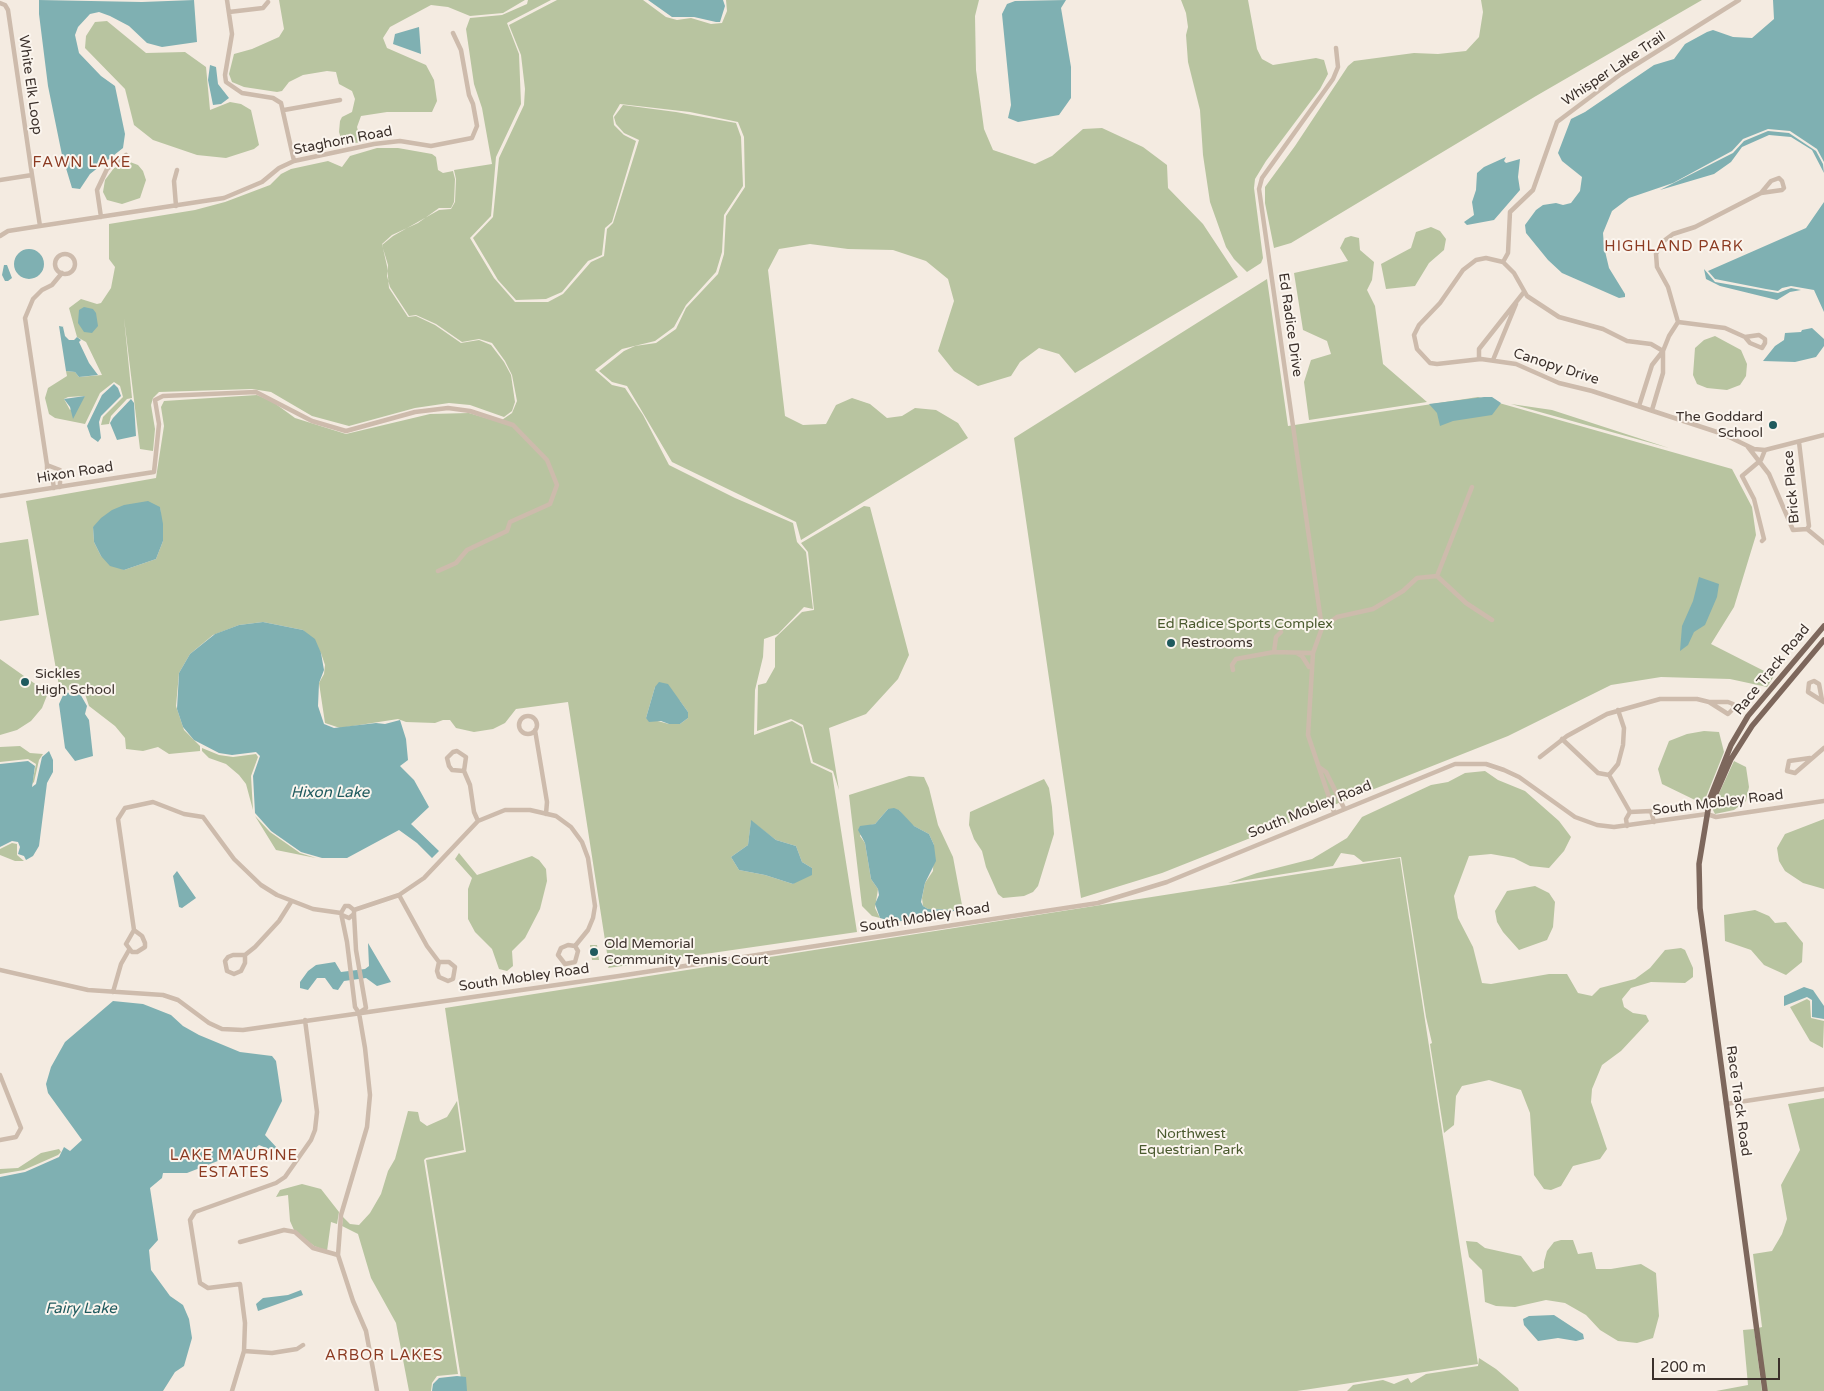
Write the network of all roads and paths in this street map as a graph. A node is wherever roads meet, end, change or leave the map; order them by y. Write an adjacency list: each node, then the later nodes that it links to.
1 (227, 0): 5 (street)
2 (1740, 0): 20 (street, Whisper Lake Trail)
3 (268, 2): 5 (street)
4 (0, 3): 13 (street, White Elk Loop)
5 (229, 12): 9 (street)
6 (453, 33): 11 (street, Staghorn Road)
7 (1336, 48): 48 (street, Ed Radice Drive)
8 (340, 100): 9 (street)
9 (284, 110): 11 (street)
10 (126, 155): 17 (street)
11 (294, 160): 16 (street, Staghorn Road)
12 (177, 170): 16 (street)
13 (32, 175): 14 (street); 18 (street, White Elk Loop)
14 (0, 180)
15 (1761, 193): 15 (street); 24 (street)
16 (176, 206): 17 (street, Staghorn Road)
17 (101, 217): 18 (street, Staghorn Road)
18 (40, 226): 19 (street, Staghorn Road)
19 (0, 236)
20 (1503, 262): 22 (street); 27 (street, Canopy Drive)
21 (62, 273): 21 (street); 36 (street)
22 (1524, 292): 23 (street); 26 (street)
23 (1517, 303): 27 (street); 28 (street)
24 (1678, 322): 25 (street); 26 (street)
25 (1746, 337)
26 (1663, 351): 29 (street); 30 (street)
27 (1479, 360): 28 (street, Canopy Drive)
28 (1493, 360): 29 (street, Canopy Drive)
29 (1639, 406): 30 (street, Canopy Drive)
30 (1652, 410): 33 (street, Canopy Drive)
31 (1824, 435): 32 (street)
32 (1799, 442): 34 (street); 41 (street, Brick Place)
33 (1748, 446): 34 (street, Canopy Drive); 35 (street, Canopy Drive)
34 (1765, 450): 35 (street)
35 (1761, 460): 41 (street, Canopy Drive); 42 (street)
36 (47, 465): 37 (street); 39 (street)
37 (60, 487): 39 (street, Hixon Road); 44 (street, Hixon Road)
38 (1472, 487): 45 (street)
39 (54, 488): 40 (street, Hixon Road)
40 (0, 496)
41 (1807, 529): 43 (street)
42 (1762, 541)
43 (1824, 543)
44 (438, 571)
45 (1437, 576): 46 (street); 48 (street)
46 (1492, 620)
47 (1824, 626): 58 (main road, Race Track Road)
48 (1322, 628): 54 (street, Ed Radice Drive)
49 (1281, 632): 52 (street)
50 (1824, 635): 55 (main road)
51 (1824, 640): 55 (main road, Race Track Road)
52 (1274, 652): 53 (street); 56 (street)
53 (1295, 652): 54 (street); 57 (street)
54 (1313, 653): 57 (street, Ed Radice Drive)
55 (1813, 653): 59 (main road, Race Track Road)
56 (1233, 670)
57 (1310, 675): 67 (street, Ed Radice Drive)
58 (1776, 683): 59 (main road); 75 (main road, Race Track Road)
59 (1784, 688): 75 (main road, Race Track Road)
60 (1709, 702): 60 (street); 61 (street)
61 (1618, 710): 63 (street); 69 (street)
62 (535, 730): 62 (street); 74 (street)
63 (1562, 739): 65 (street); 69 (street)
64 (1824, 748): 66 (street)
65 (1540, 757)
66 (1810, 758): 66 (street)
67 (1319, 767): 71 (street); 72 (street, Ed Radice Drive)
68 (464, 771): 68 (street); 76 (street)
69 (1609, 775): 73 (street)
70 (1824, 801): 75 (street, South Mobley Road)
71 (1344, 808): 72 (street, South Mobley Road); 78 (street, South Mobley Road)
72 (1334, 812): 92 (street, South Mobley Road)
73 (1630, 812): 77 (street); 78 (street)
74 (546, 814): 76 (street); 84 (street)
75 (1707, 814): 77 (street, South Mobley Road); 96 (main road, Race Track Road)
76 (478, 821): 79 (street)
77 (1654, 822): 78 (street, South Mobley Road)
78 (1626, 826)
79 (399, 895): 81 (street); 87 (street)
80 (291, 902): 82 (street); 83 (street); 86 (street)
81 (354, 912): 82 (street); 82 (street); 89 (street)
82 (341, 914): 90 (street)
83 (134, 930): 85 (street); 85 (street)
84 (575, 946): 84 (street)
85 (129, 950): 91 (street)
86 (245, 955): 86 (street)
87 (439, 962): 87 (street)
88 (0, 970): 91 (street, South Mobley Road)
89 (359, 975): 90 (street); 92 (street)
90 (350, 976): 92 (street)
91 (113, 992): 93 (street, South Mobley Road)
92 (359, 1013): 93 (street, South Mobley Road); 99 (street)
93 (304, 1020): 101 (street)
94 (0, 1075): 97 (street)
95 (1824, 1089): 96 (street)
96 (1726, 1104): 104 (main road, Race Track Road)
97 (0, 1140)
98 (240, 1242): 99 (street)
99 (338, 1255): 103 (street)
100 (303, 1345): 101 (street)
101 (244, 1351): 102 (street)
102 (232, 1391)
103 (377, 1391)
104 (1764, 1391)

